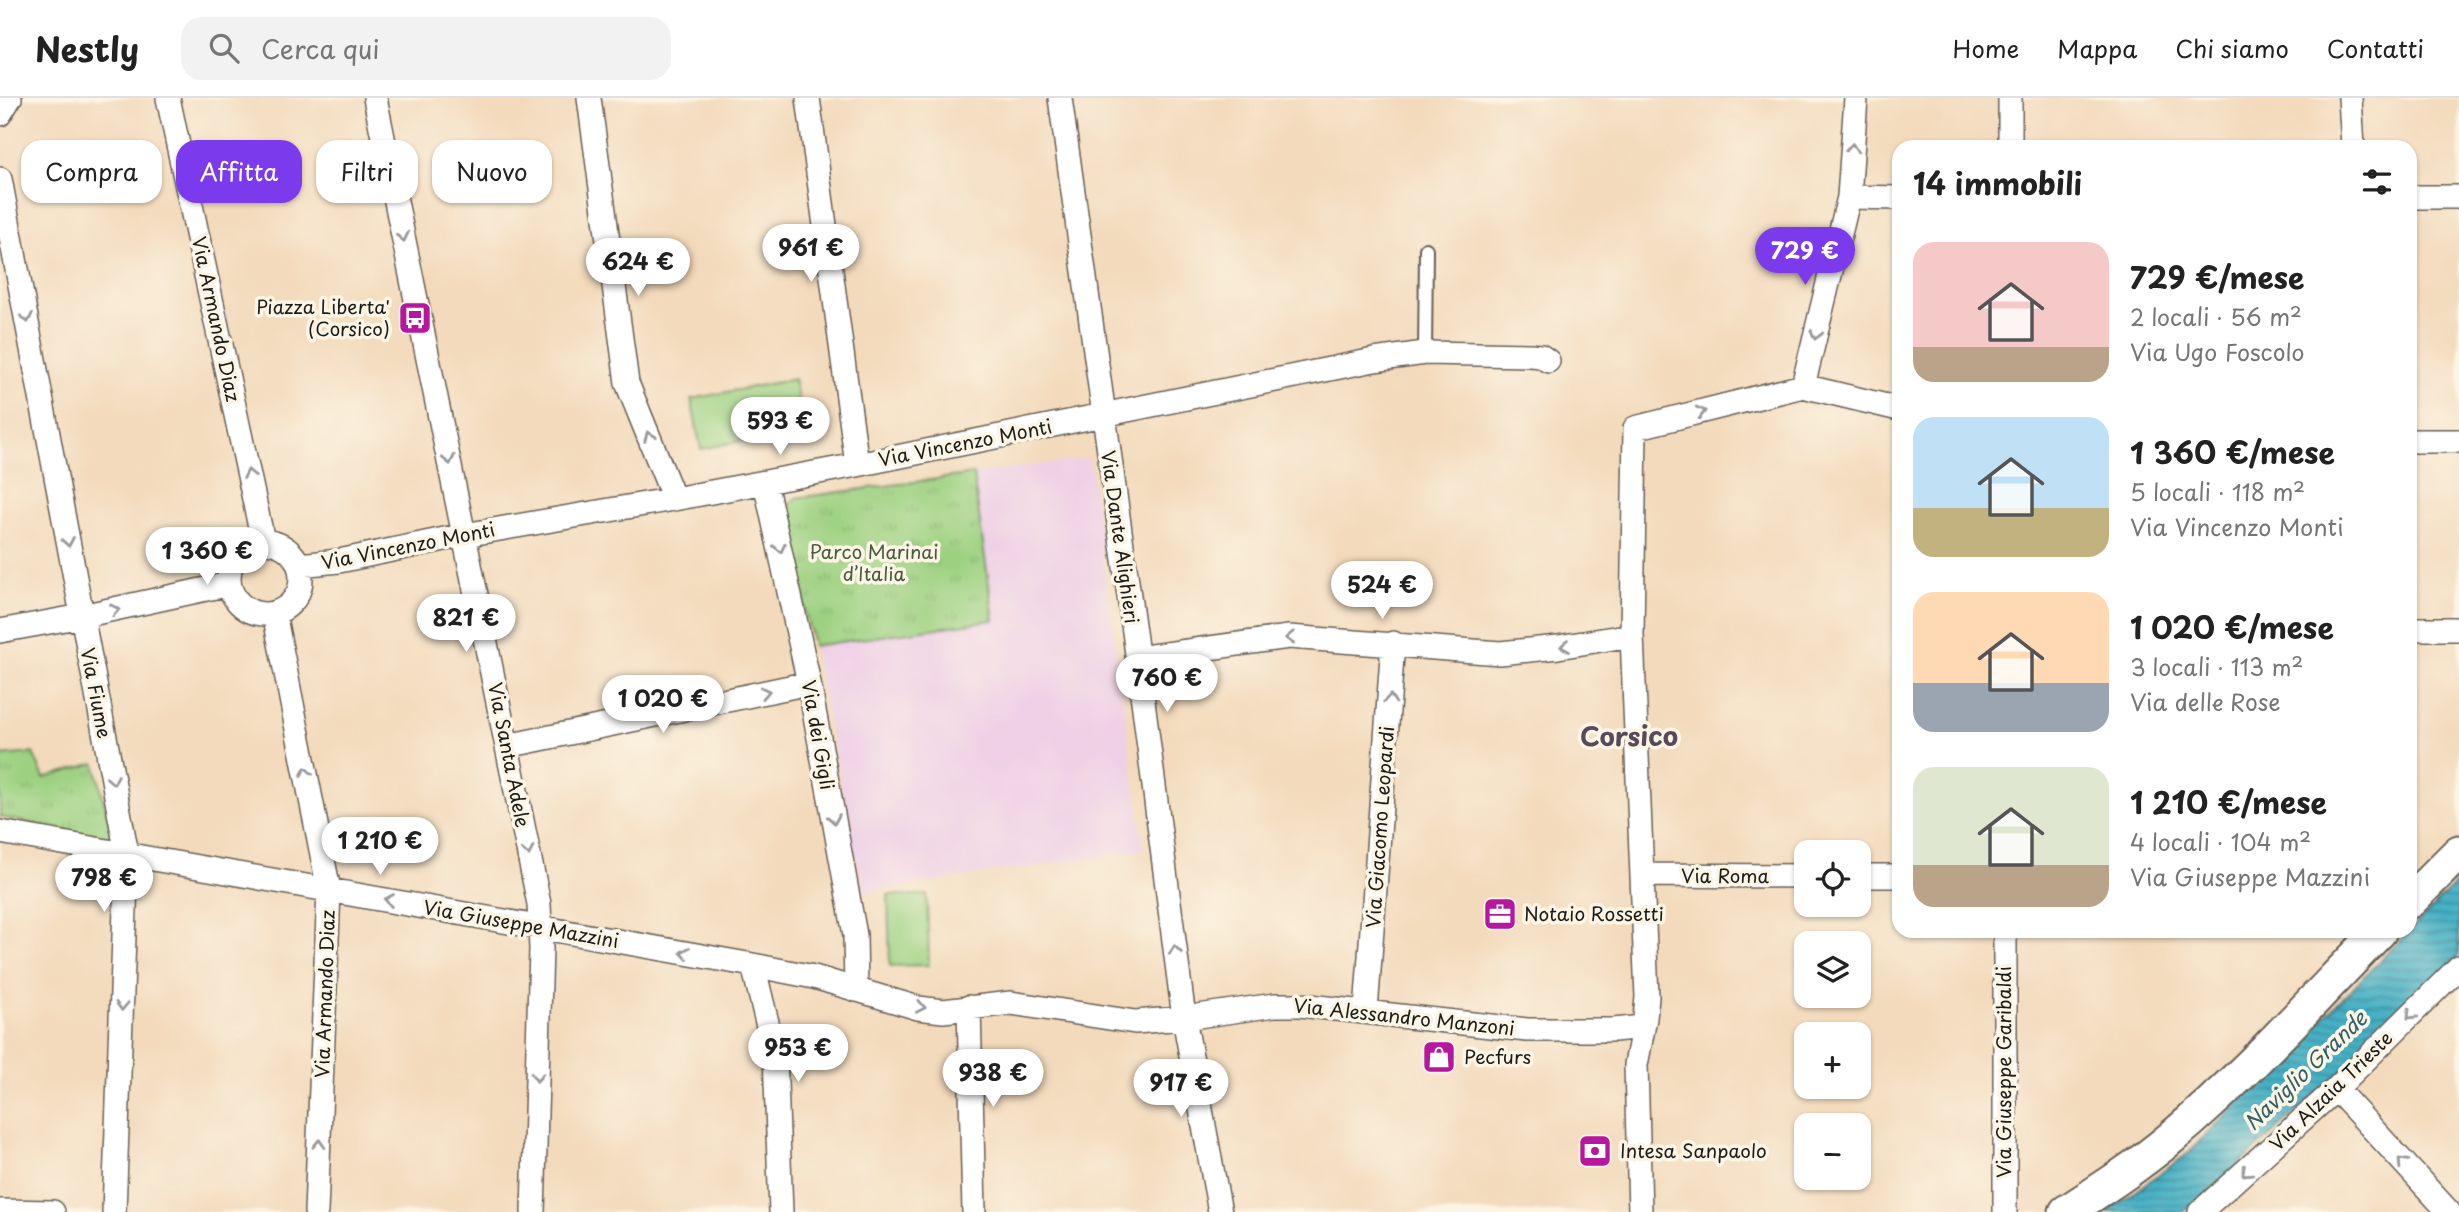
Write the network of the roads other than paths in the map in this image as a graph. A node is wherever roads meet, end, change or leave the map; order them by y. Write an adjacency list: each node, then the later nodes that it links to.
1 (10, 98): 10 (street)
2 (168, 98): 30 (street, Via Armando Diaz, one-way to 2)
3 (375, 98): 29 (street, Via Santa Adele, one-way to 29)
4 (589, 98): 28 (street, one-way to 4)
5 (808, 98): 26 (street)
6 (1060, 98): 23 (street, Via Dante Alighieri)
7 (1856, 98): 14 (street, one-way to 7)
8 (2010, 98): 11 (street)
9 (2350, 98): 12 (street)
10 (0, 114)
11 (2010, 140)
12 (2353, 140)
13 (0, 179): 34 (street, Via Fiume, one-way to 34)
14 (1849, 197): 17 (street); 21 (street, one-way to 21)
15 (2417, 197): 16 (street)
16 (2459, 197)
17 (1892, 198)
18 (1426, 248): 19 (lane)
19 (1425, 354): 20 (street, Via Vincenzo Monti); 23 (street, Via Vincenzo Monti)
20 (1548, 361)
21 (1803, 386): 22 (street); 38 (street, one-way to 21)
22 (1892, 407)
23 (1103, 417): 26 (street, Via Vincenzo Monti); 40 (street, Via Dante Alighieri)
24 (2417, 441): 25 (street)
25 (2459, 441)
26 (857, 465): 27 (street, Via Vincenzo Monti)
27 (765, 482): 28 (street, Via Vincenzo Monti); 41 (street, Via dei Gigli, one-way to 41)
28 (674, 499): 29 (street, Via Vincenzo Monti)
29 (464, 535): 31 (street, Via Vincenzo Monti); 42 (street, Via Santa Adele)
30 (262, 541): 31 (street); 32 (street)
31 (299, 565): 33 (street)
32 (229, 584): 33 (street); 34 (street, one-way to 32)
33 (274, 613): 51 (street, Via Armando Diaz, one-way to 33)
34 (82, 617): 37 (street); 45 (street, Via Fiume, one-way to 45)
35 (2417, 629): 36 (street)
36 (2459, 629)
37 (0, 631)
38 (1632, 635): 39 (street, one-way to 39); 46 (street)
39 (1392, 643): 40 (street, one-way to 40); 59 (street, Via Giacomo Leopardi, one-way to 39)
40 (1138, 658): 60 (street, Via Dante Alighieri, one-way to 40)
41 (809, 683): 42 (street, one-way to 41); 57 (street, Via dei Gigli, one-way to 57)
42 (507, 746): 52 (street, Via Santa Adele, one-way to 52)
43 (0, 832): 45 (street, Via Giuseppe Mazzini)
44 (2459, 852): 50 (main road)
45 (127, 854): 51 (street, Via Giuseppe Mazzini); 65 (street, Via Fiume, one-way to 65)
46 (1643, 875): 47 (street, Via Roma); 61 (street)
47 (1794, 876)
48 (1871, 876): 49 (street)
49 (1892, 876)
50 (2417, 889)
51 (329, 890): 52 (street, Via Giuseppe Mazzini, one-way to 51); 66 (street, Via Armando Diaz, one-way to 51)
52 (538, 927): 55 (street, Via Giuseppe Mazzini, one-way to 52); 67 (street, Via Santa Adele, one-way to 67)
53 (2005, 938): 72 (street, Via Giuseppe Garibaldi)
54 (2373, 938): 73 (main road)
55 (753, 965): 57 (street, Via Alessandro Manzoni); 68 (street)
56 (2459, 967): 62 (street, Via Alzaia Trieste, one-way to 62)
57 (856, 990): 58 (street, Via Alessandro Manzoni, one-way to 58)
58 (969, 1007): 60 (street, Via Alessandro Manzoni); 69 (street)
59 (1366, 1011): 60 (street, Via Alessandro Manzoni); 61 (street, Via Alessandro Manzoni)
60 (1184, 1018): 70 (street, Via Dante Alighieri)
61 (1643, 1027): 71 (street)
62 (2336, 1089): 74 (street, Via Alzaia Trieste, one-way to 74); 75 (street, one-way to 62)
63 (0, 1211): 64 (street)
64 (53, 1212)
65 (114, 1212)
66 (316, 1212)
67 (533, 1212)
68 (781, 1212)
69 (974, 1212)
70 (1220, 1212)
71 (1640, 1212)
72 (2005, 1212)
73 (2066, 1212)
74 (2200, 1212)
75 (2449, 1212)

